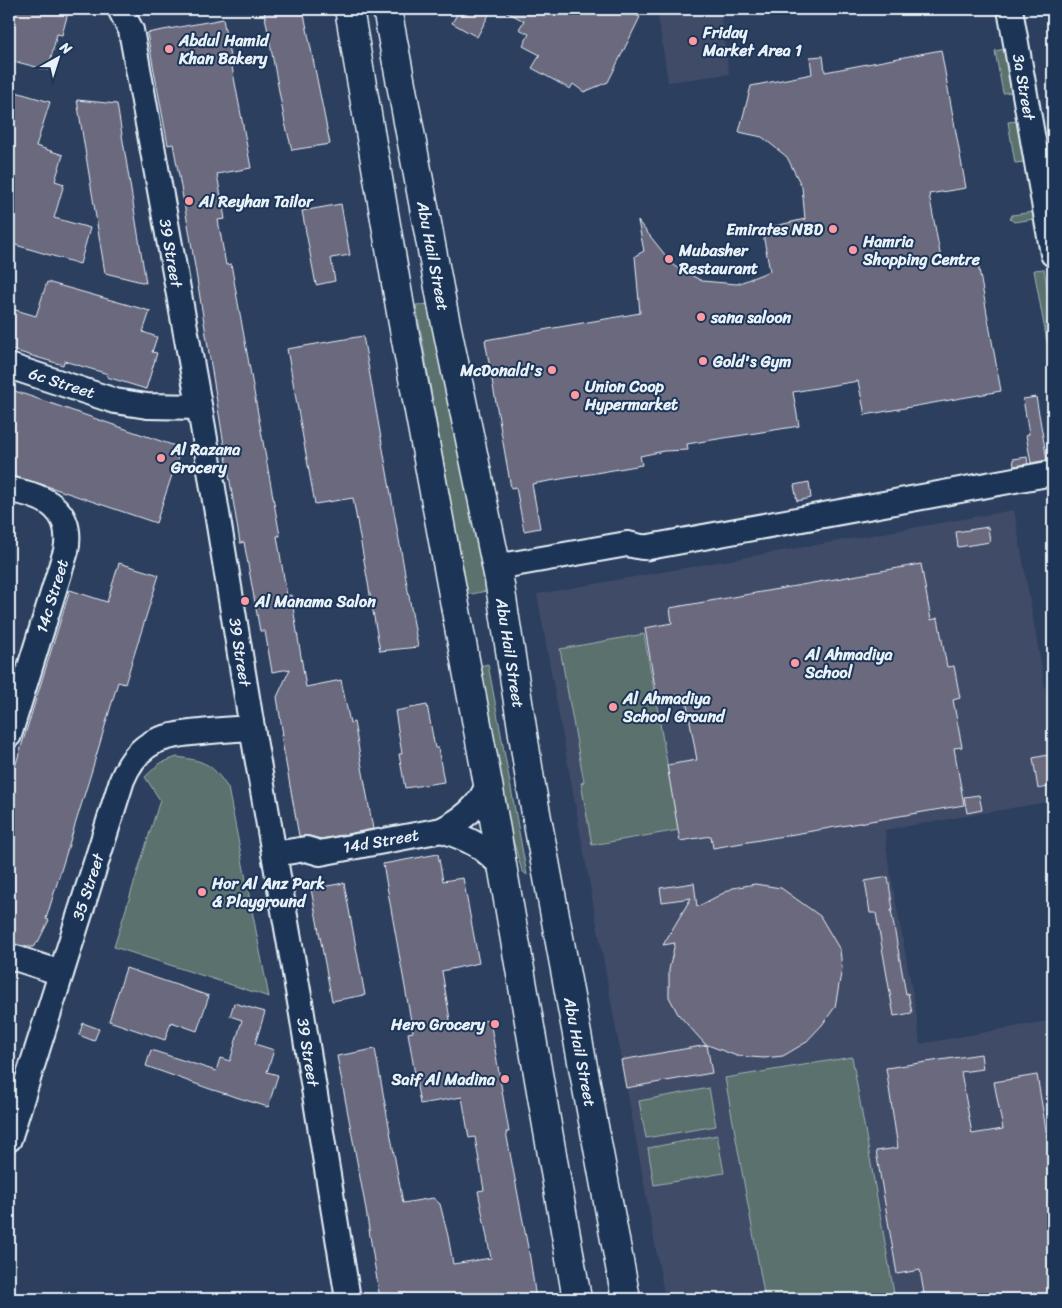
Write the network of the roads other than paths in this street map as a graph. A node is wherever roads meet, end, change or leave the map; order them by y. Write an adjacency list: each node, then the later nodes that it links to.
1 (120, 9): 11 (street, 39 Street)
2 (349, 9): 17 (main road)
3 (372, 9): 8 (main road)
4 (387, 9): 7 (main road, Abu Hail Street)
5 (404, 9): 7 (main road)
6 (1010, 9): 9 (street, 3a Street)
7 (404, 104): 8 (main road, Abu Hail Street)
8 (427, 225): 14 (main road, Abu Hail Street)
9 (1053, 254)
10 (9, 366): 11 (street, 6c Street)
11 (201, 417): 15 (street, 39 Street)
12 (1053, 473): 14 (street)
13 (9, 490): 16 (street, 14c Street)
14 (497, 573): 24 (main road, Abu Hail Street)
15 (252, 728): 19 (street, 39 Street); 22 (street, 35 Street)
16 (9, 735)
17 (488, 784): 18 (street, 14d Street); 20 (main road)
18 (442, 830): 19 (street, 14d Street); 20 (street, 14d Street)
19 (275, 860): 25 (street, 39 Street)
20 (503, 868): 26 (main road)
21 (9, 956): 22 (street)
22 (61, 973): 23 (street, 35 Street)
23 (9, 1139)
24 (630, 1293)
25 (348, 1299)
26 (577, 1299)

